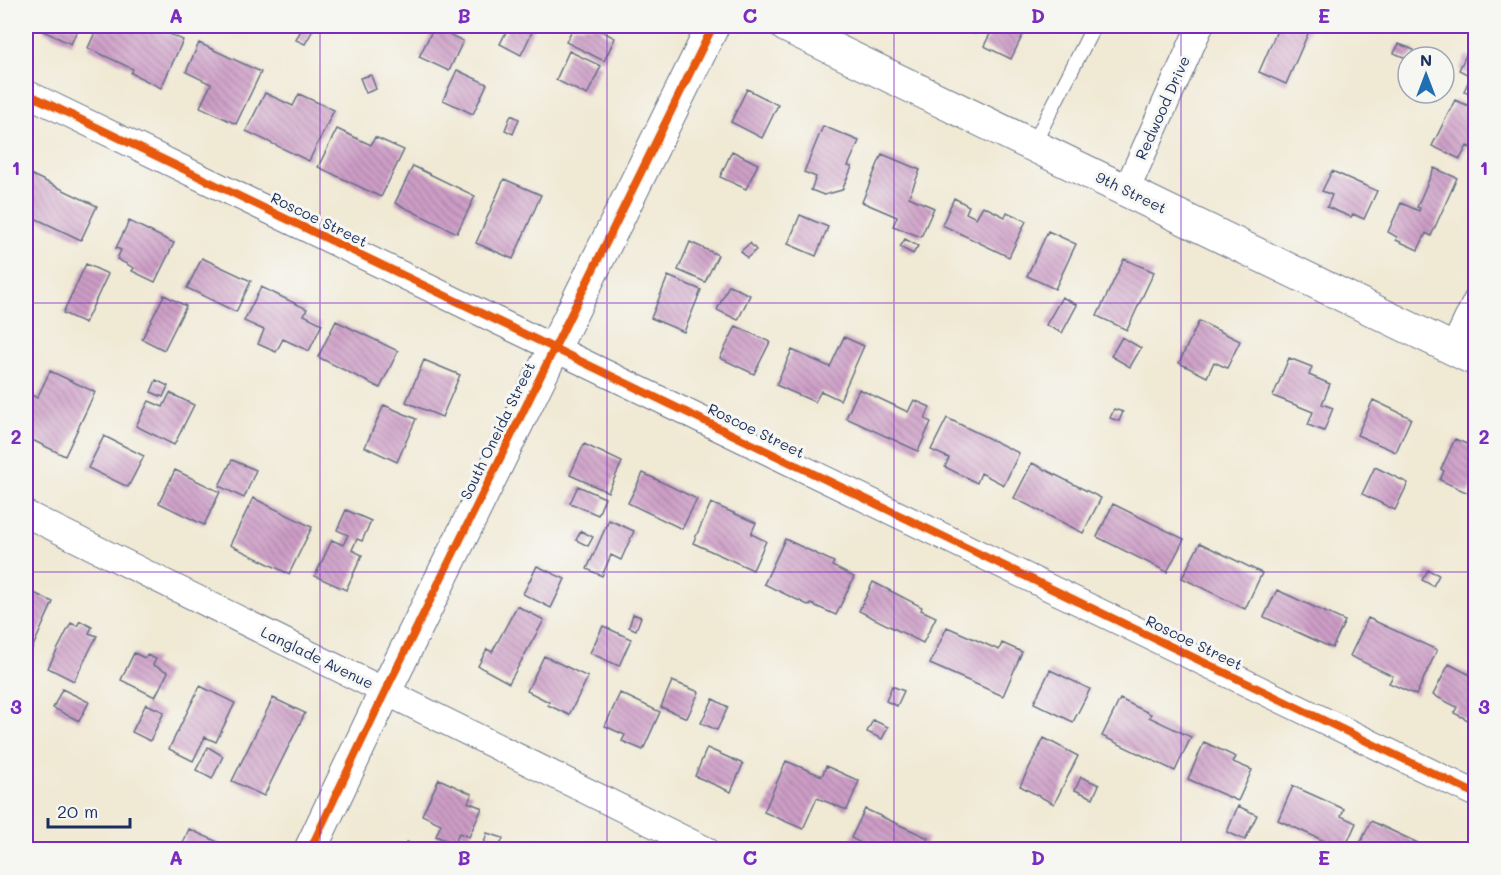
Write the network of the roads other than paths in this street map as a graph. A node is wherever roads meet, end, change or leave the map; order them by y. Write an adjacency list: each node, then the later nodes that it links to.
1 (713, 26): 9 (street, South Oneida Street)
2 (786, 26): 6 (street, 9th Street)
3 (1094, 26): 6 (lane)
4 (1200, 26): 7 (street, Redwood Drive)
5 (26, 93): 9 (street, Roscoe Street)
6 (1033, 145): 7 (street, 9th Street)
7 (1126, 190): 10 (street, 9th Street)
8 (1476, 301): 10 (street)
9 (554, 348): 12 (street, South Oneida Street); 13 (street, Roscoe Street)
10 (1464, 355)
11 (26, 514): 12 (street, Langlade Avenue)
12 (385, 692): 14 (street, South Oneida Street); 15 (street, Langlade Avenue)
13 (1476, 794)
14 (310, 849)
15 (706, 849)

